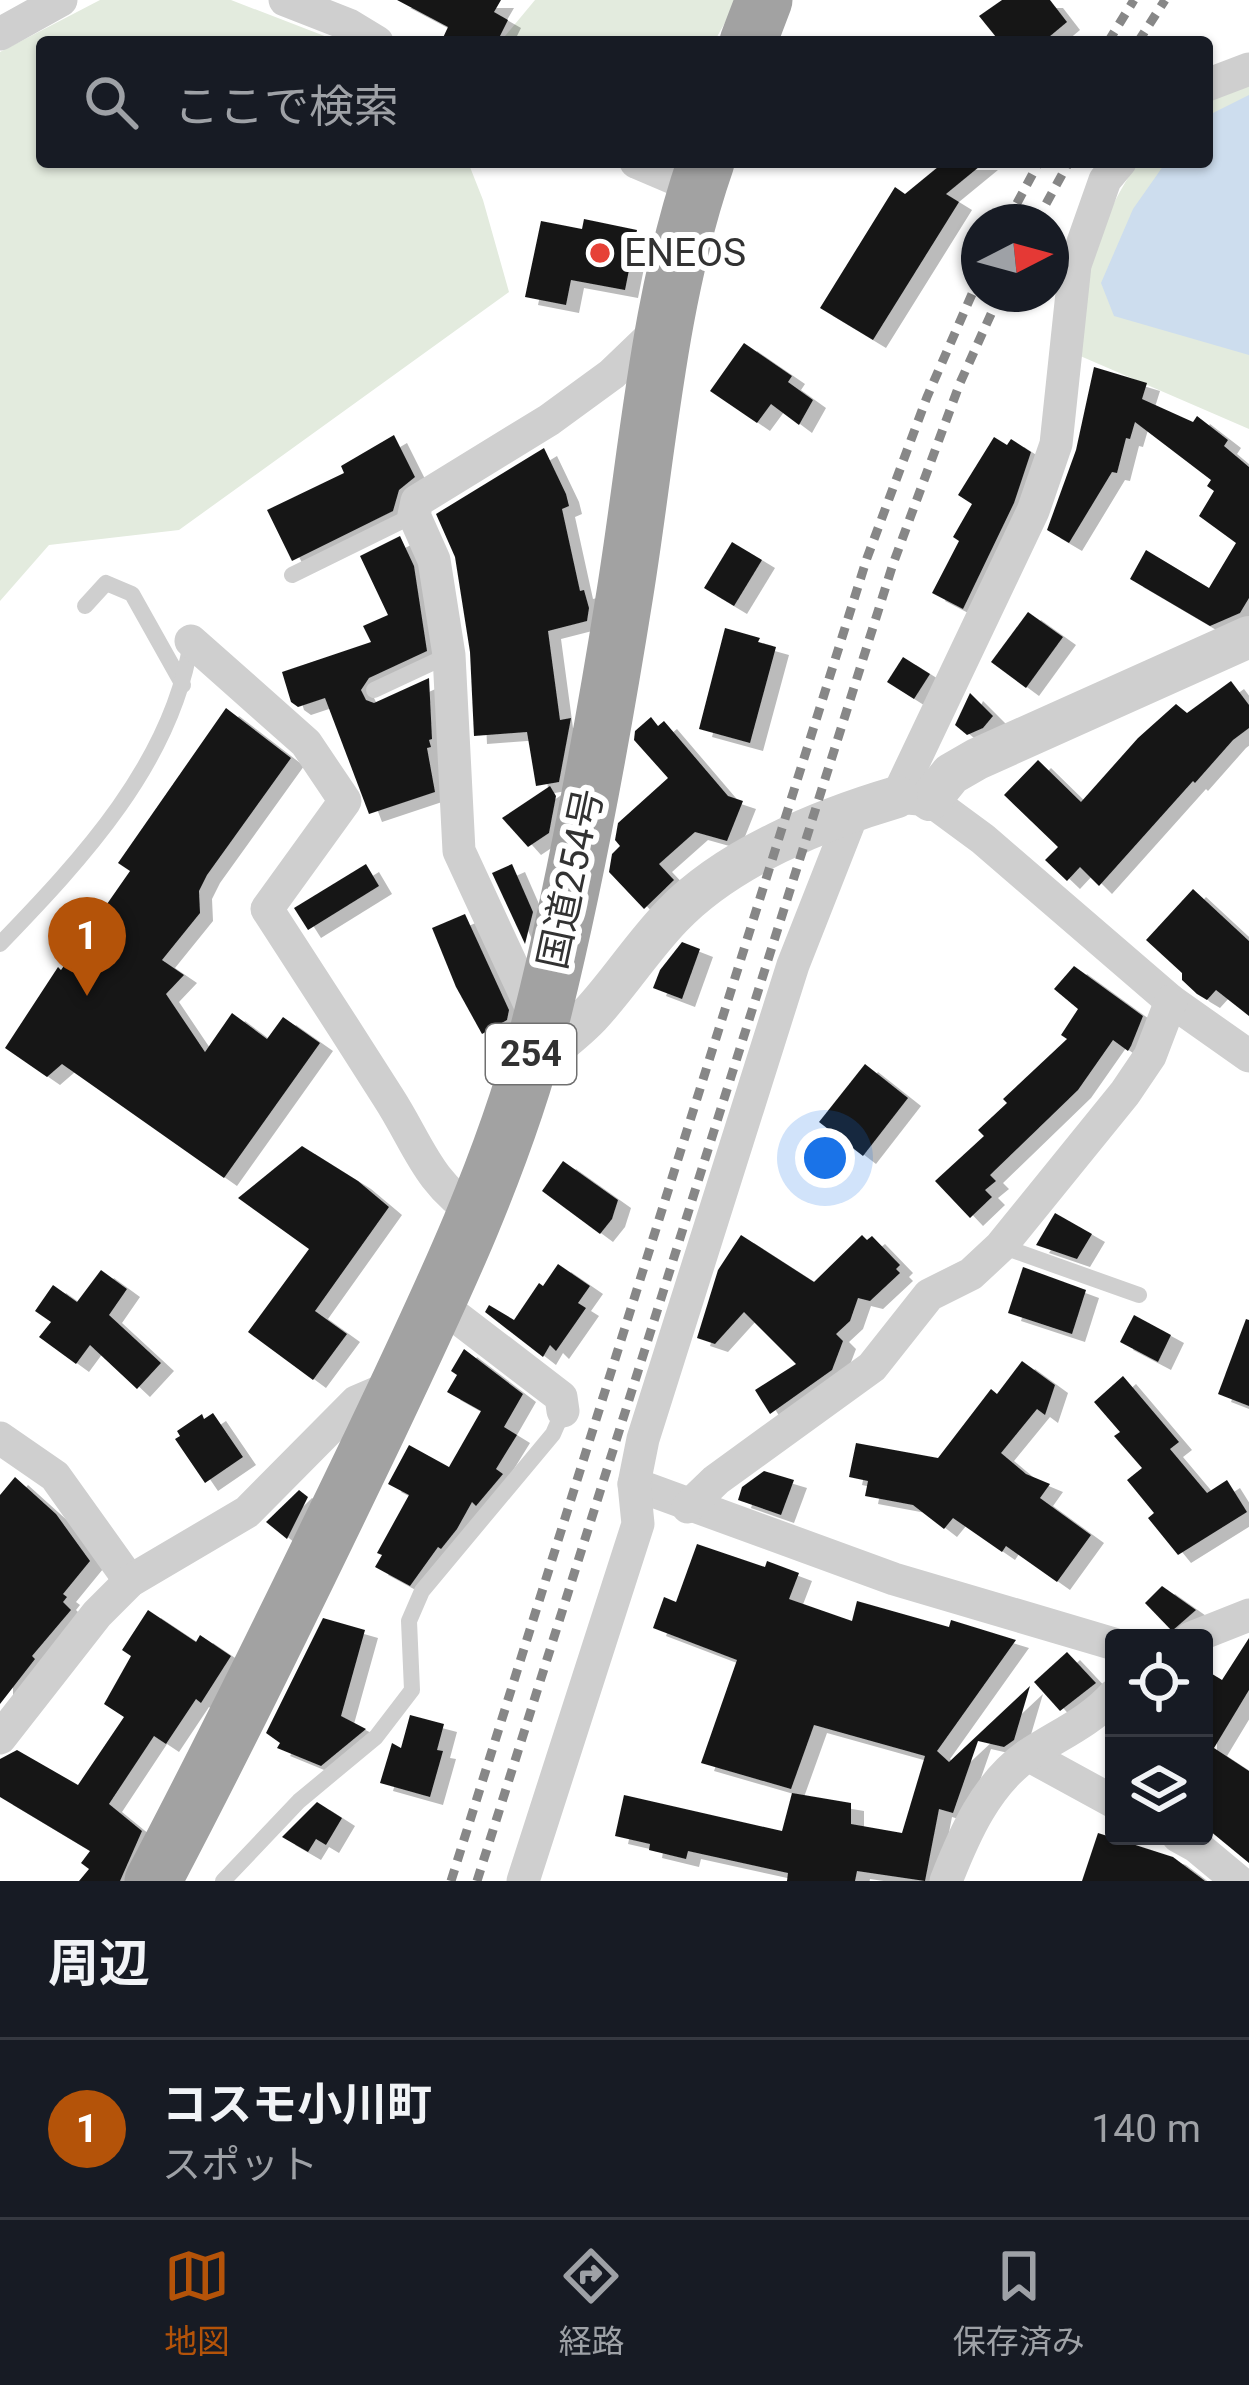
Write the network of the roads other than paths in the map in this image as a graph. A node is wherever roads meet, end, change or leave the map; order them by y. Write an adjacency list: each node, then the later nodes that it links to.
1 (61, 0): 4 (street)
2 (286, 0): 5 (street)
3 (764, 0): 6 (highway)
4 (0, 34)
5 (367, 36)
6 (750, 36)
7 (1249, 69): 8 (street)
8 (1213, 83)
9 (666, 168): 11 (street)
10 (1115, 168): 21 (street)
11 (702, 175): 12 (highway, 国道254号 / 254)
12 (668, 321): 13 (street); 25 (highway, 国道254号 / 254)
13 (414, 515): 14 (lane); 18 (street)
14 (292, 574)
15 (85, 606): 19 (lane)
16 (1249, 637): 21 (street)
17 (191, 641): 19 (lane); 27 (street)
18 (449, 655): 20 (lane); 25 (street)
19 (184, 686): 23 (lane)
20 (374, 690)
21 (914, 799): 22 (street); 24 (street)
22 (854, 810): 25 (street); 34 (street)
23 (0, 944)
24 (1172, 1001): 26 (street); 28 (street)
25 (533, 1047): 27 (highway, 国道254号 / 254)
26 (1249, 1056)
27 (477, 1214): 30 (highway, 国道254号 / 254)
28 (1001, 1246): 29 (lane); 35 (street)
29 (1139, 1295)
30 (437, 1302): 31 (highway, 国道254号 / 254); 32 (street)
31 (400, 1383): 36 (street); 45 (highway, 国道254号 / 254)
32 (563, 1411): 46 (lane)
33 (0, 1438): 36 (street)
34 (634, 1484): 35 (street); 47 (street)
35 (688, 1507): 39 (street)
36 (130, 1581): 41 (street)
37 (1249, 1615): 38 (street)
38 (1213, 1629)
39 (1105, 1642)
40 (1105, 1705): 42 (street)
41 (1, 1736)
42 (1028, 1755): 43 (street); 48 (street)
43 (1105, 1797)
44 (1194, 1845): 49 (street)
45 (153, 1881)
46 (223, 1881)
47 (523, 1881)
48 (946, 1881)
49 (1238, 1881)

